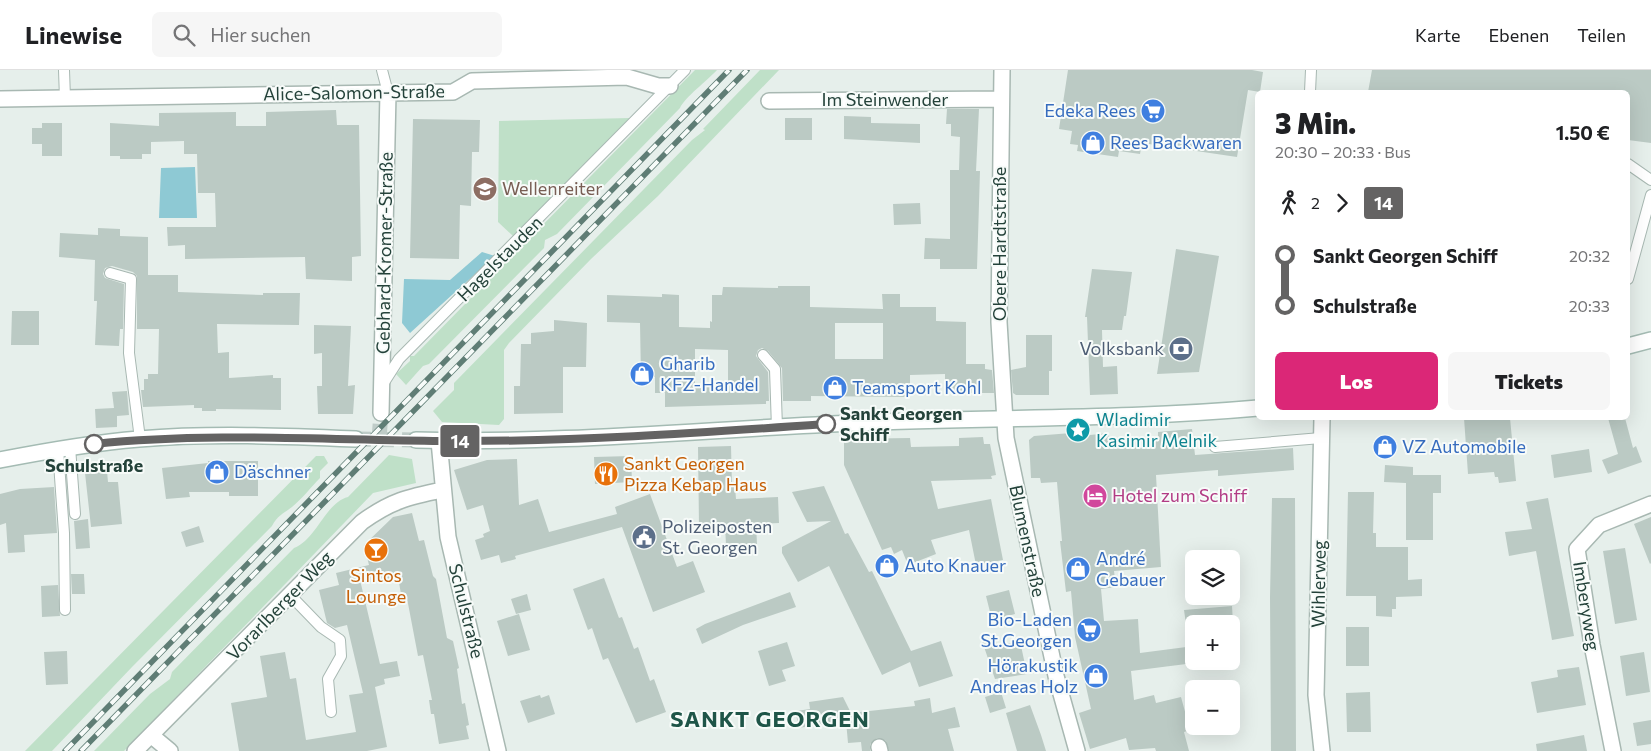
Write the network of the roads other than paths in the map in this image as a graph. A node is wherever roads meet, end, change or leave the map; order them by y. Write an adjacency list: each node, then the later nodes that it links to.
1 (64, 70): 9 (lane)
2 (382, 70): 8 (lane)
3 (685, 70): 6 (lane, Hagelstauden)
4 (1002, 70): 11 (street, Obere Hardtstraße)
5 (1311, 70): 7 (lane)
6 (670, 86): 8 (street, Alice-Salomon-Straße); 21 (lane, Hagelstauden)
7 (1310, 90)
8 (388, 94): 9 (street, Alice-Salomon-Straße); 21 (street, Gebhard-Kromer-Straße)
9 (64, 98): 10 (street, Alice-Salomon-Straße)
10 (0, 99)
11 (1000, 100): 12 (street, Im Steinwender); 24 (street, Obere Hardtstraße)
12 (769, 101)
13 (1630, 165): 14 (lane)
14 (1651, 180)
15 (1651, 195): 16 (lane)
16 (1630, 272)
17 (110, 273): 29 (lane)
18 (1651, 340): 19 (street)
19 (1630, 345)
20 (763, 355): 26 (lane)
21 (382, 385): 23 (street, Gebhard-Kromer-Straße)
22 (1255, 408): 24 (street)
23 (381, 413)
24 (1004, 418): 26 (street); 45 (street, Blumenstraße)
25 (1322, 420): 28 (street, Wihlerweg)
26 (777, 428): 31 (street)
27 (356, 438): 29 (street)
28 (1321, 438): 33 (lane); 46 (street, Wihlerweg)
29 (140, 439): 32 (street)
30 (416, 440): 31 (street)
31 (440, 441): 35 (street, Schulstraße)
32 (64, 448): 34 (street); 37 (lane); 39 (lane)
33 (1215, 448)
34 (0, 460)
35 (442, 490): 38 (street, Vorarlberger Weg); 44 (street, Schulstraße)
36 (1651, 504): 47 (street, Imberyweg)
37 (75, 514)
38 (290, 595): 40 (lane); 41 (street, Vorarlberger Weg)
39 (65, 610)
40 (331, 712)
41 (152, 736): 42 (street, Vorarlberger Weg); 43 (street)
42 (135, 751)
43 (170, 751)
44 (498, 751)
45 (1077, 751)
46 (1322, 751)
47 (1613, 751)

